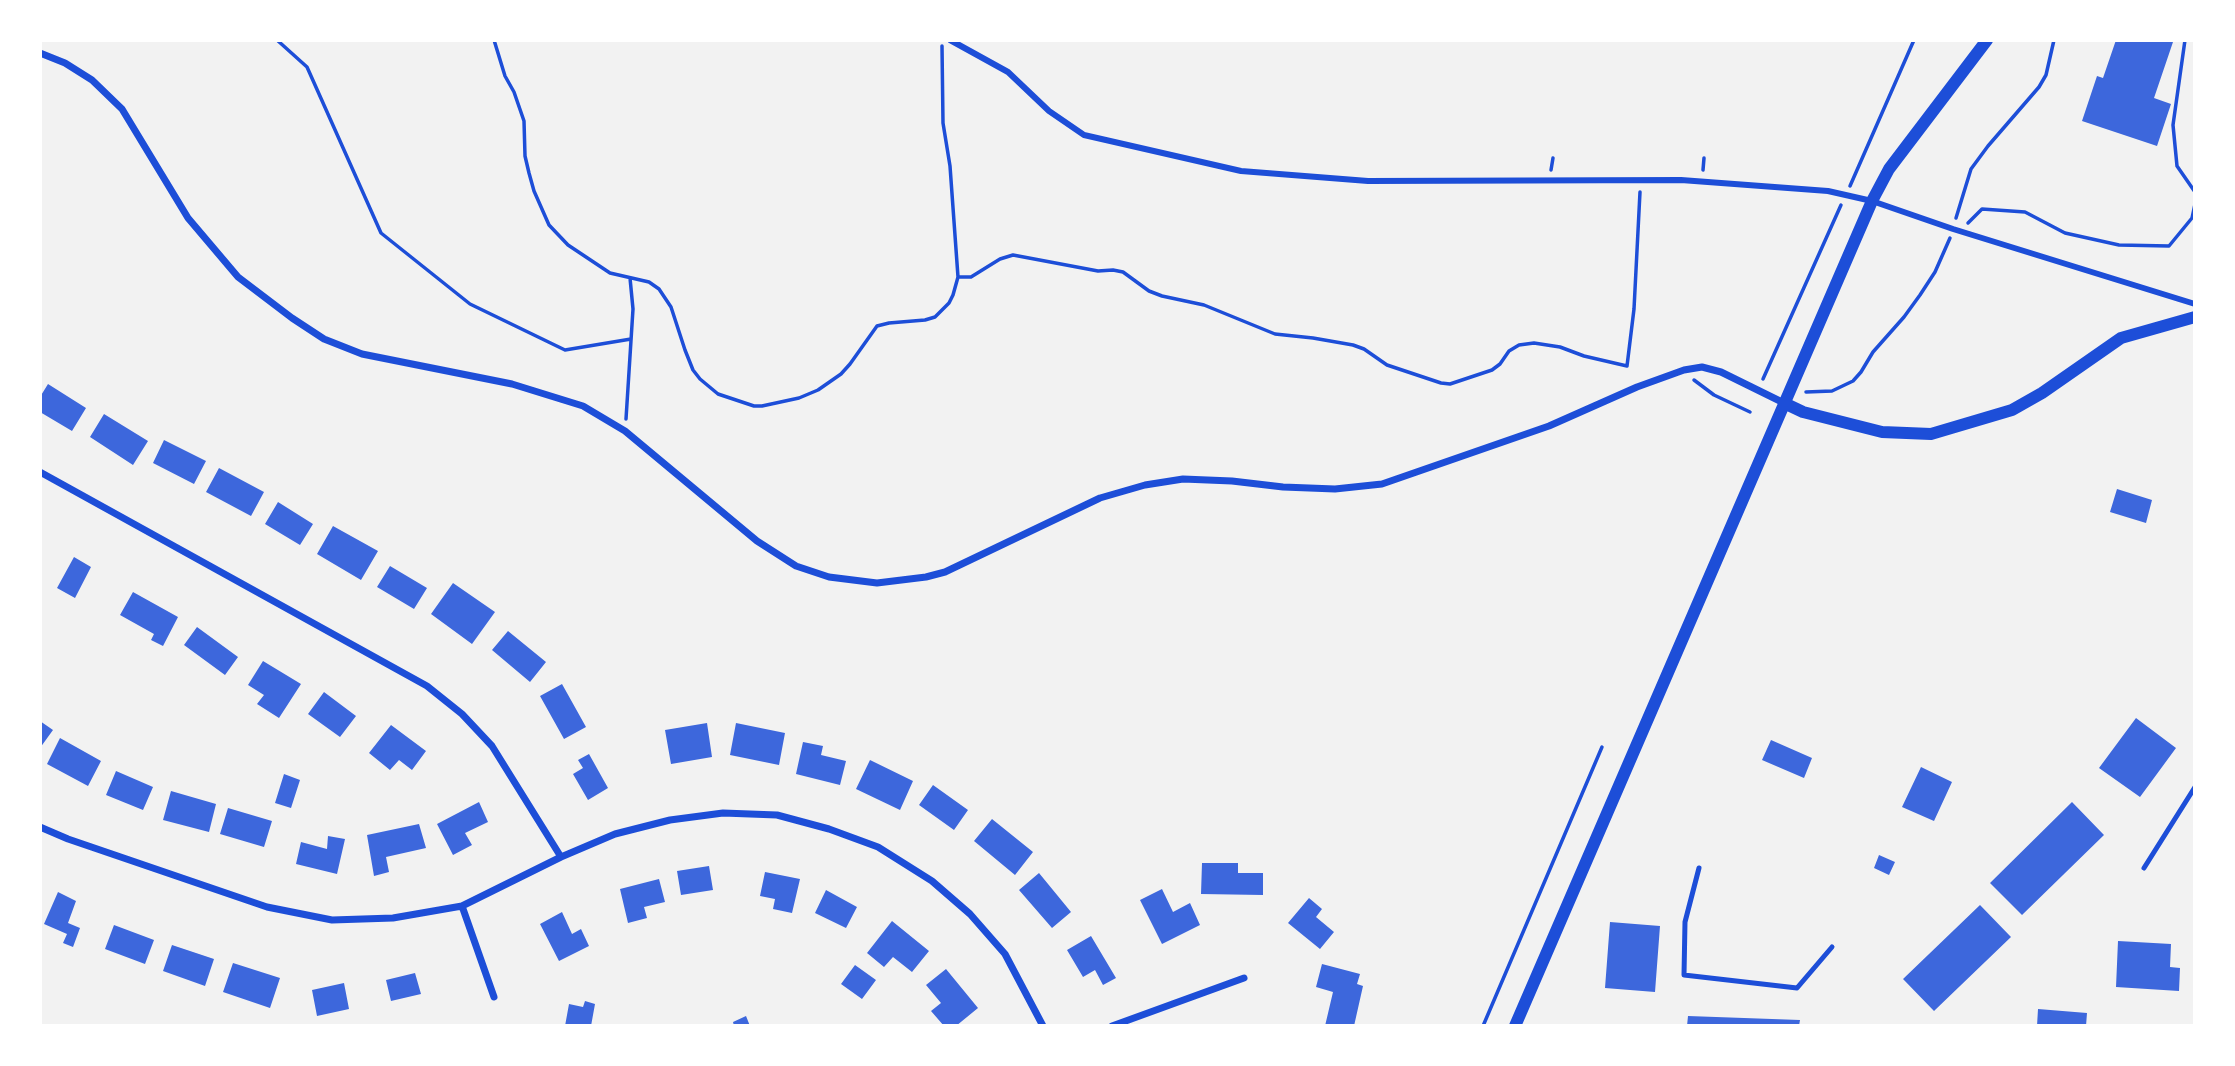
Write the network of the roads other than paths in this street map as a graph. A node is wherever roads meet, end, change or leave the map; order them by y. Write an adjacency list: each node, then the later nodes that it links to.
1 (950, 40): 4 (street)
2 (1987, 40): 4 (street)
3 (40, 52): 7 (street)
4 (1872, 201): 5 (street); 7 (street)
5 (2195, 304)
6 (2195, 317): 7 (street)
7 (1784, 403): 20 (street)
8 (40, 472): 11 (street)
9 (2195, 787): 12 (lane)
10 (40, 827): 14 (street)
11 (561, 857): 14 (street); 18 (street)
12 (2144, 867)
13 (1699, 868): 15 (lane)
14 (462, 906): 17 (street)
15 (1832, 947)
16 (1244, 978): 19 (street)
17 (494, 998)
18 (1043, 1026)
19 (1112, 1026)
20 (1516, 1026)

